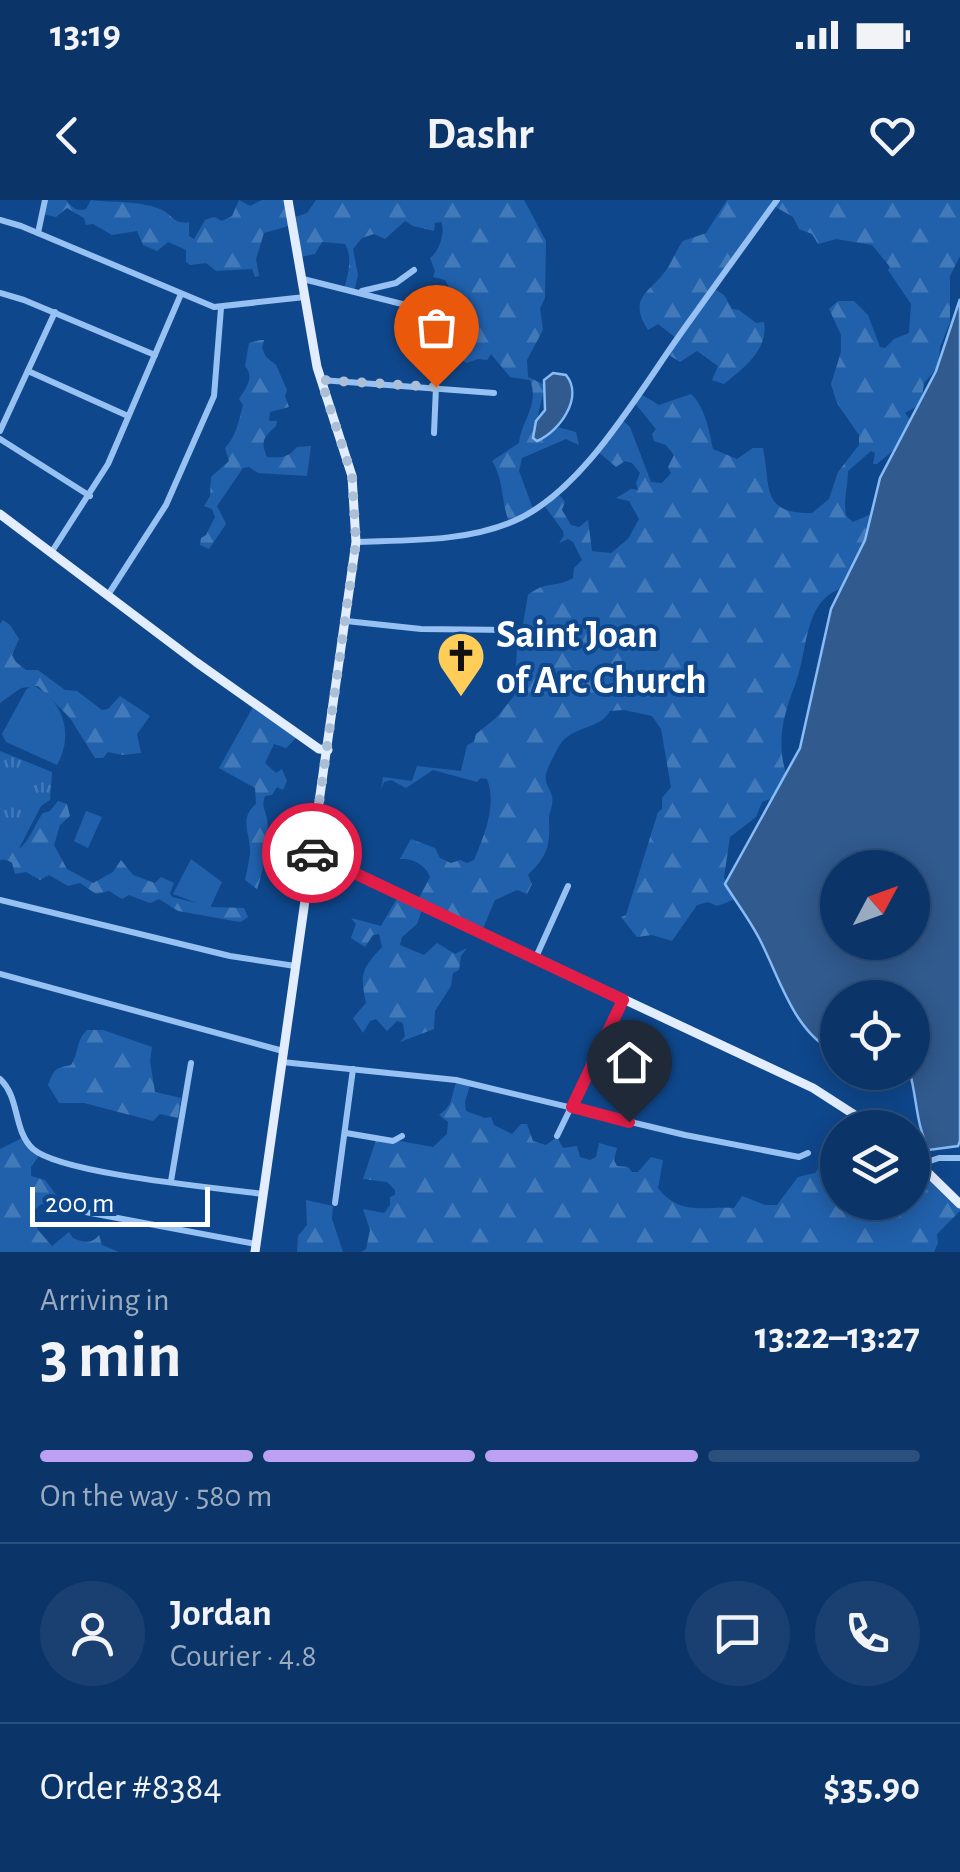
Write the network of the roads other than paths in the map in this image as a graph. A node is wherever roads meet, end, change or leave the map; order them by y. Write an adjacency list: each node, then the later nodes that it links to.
1 (45, 200): 5 (street)
2 (288, 200): 7 (main road)
3 (777, 200): 28 (street)
4 (0, 220): 5 (street)
5 (38, 233): 10 (street)
6 (414, 270): 8 (street)
7 (304, 279): 8 (street); 11 (main road)
8 (356, 292): 12 (street)
9 (0, 294): 14 (street)
10 (181, 294): 13 (street); 15 (street)
11 (306, 297): 13 (street); 17 (main road)
12 (410, 306)
13 (221, 308): 30 (street)
14 (55, 312): 15 (street); 16 (street)
15 (155, 355): 22 (street)
16 (28, 371): 21 (street); 22 (street)
17 (321, 380): 18 (street); 28 (main road)
18 (436, 387): 19 (street); 24 (street)
19 (494, 392)
20 (0, 400): 21 (street)
21 (14, 402): 23 (street)
22 (128, 416): 26 (street)
23 (0, 432)
24 (434, 433)
25 (0, 440): 26 (street)
26 (90, 496): 29 (street)
27 (0, 514): 29 (main road)
28 (356, 542): 31 (main road)
29 (51, 554): 30 (main road)
30 (107, 596): 33 (main road)
31 (346, 621): 32 (street); 33 (main road)
32 (511, 630)
33 (328, 750): 34 (main road)
34 (312, 853): 35 (main road); 36 (main road)
35 (334, 863): 36 (main road); 39 (main road)
36 (309, 876): 40 (main road)
37 (568, 886): 39 (street)
38 (0, 900): 40 (street)
39 (536, 958): 42 (main road)
40 (295, 966): 43 (main road)
41 (0, 974): 43 (street)
42 (623, 1000): 47 (street); 48 (main road)
43 (283, 1056): 45 (street); 57 (main road)
44 (191, 1064): 56 (street)
45 (353, 1069): 47 (street); 49 (street)
46 (0, 1079): 56 (street)
47 (572, 1107): 51 (street); 52 (street)
48 (847, 1110)
49 (346, 1133): 50 (street); 58 (street)
50 (402, 1136)
51 (557, 1136)
52 (808, 1153)
53 (960, 1158): 54 (street)
54 (930, 1159)
55 (930, 1175): 59 (main road)
56 (171, 1181): 57 (street)
57 (263, 1194): 61 (main road)
58 (336, 1203)
59 (960, 1204)
60 (58, 1206): 61 (street)
61 (255, 1248)

